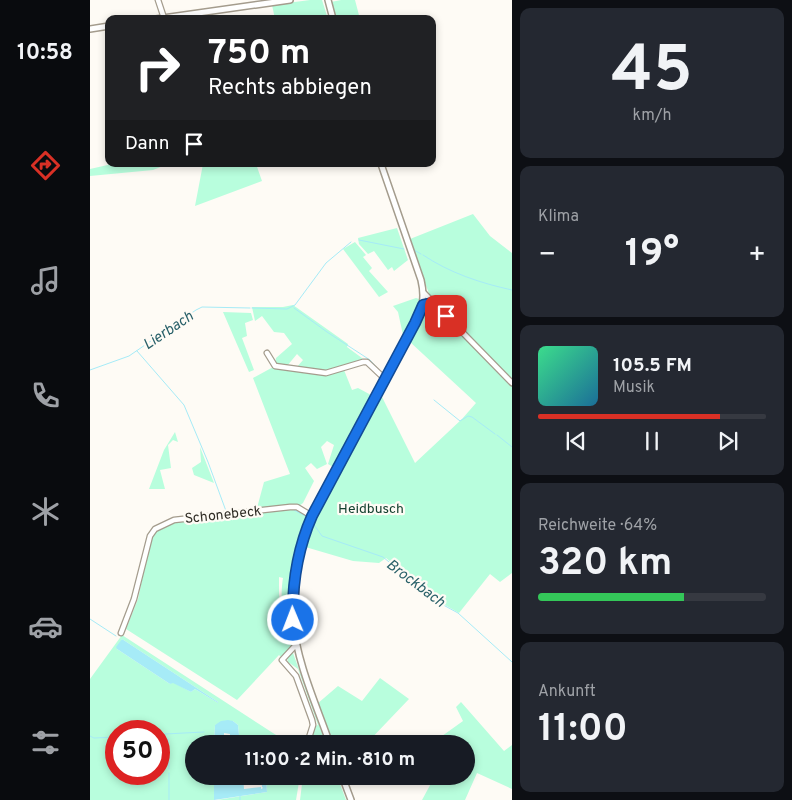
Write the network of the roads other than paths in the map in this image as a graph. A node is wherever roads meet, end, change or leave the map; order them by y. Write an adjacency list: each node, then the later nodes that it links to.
1 (158, 0): 4 (street)
2 (290, 0): 5 (main road)
3 (328, 0): 6 (main road)
4 (163, 15)
5 (185, 15)
6 (332, 15)
7 (105, 27): 8 (main road)
8 (90, 29)
9 (383, 167): 10 (main road)
10 (424, 293): 11 (street); 12 (main road)
11 (433, 303): 12 (street); 15 (street)
12 (423, 305): 14 (main road)
13 (267, 353): 14 (street)
14 (385, 379): 16 (main road)
15 (512, 383)
16 (312, 516): 17 (street, Schonebeck); 18 (main road)
17 (121, 633)
18 (297, 646): 19 (street); 20 (main road)
19 (310, 735)
20 (327, 735)
21 (345, 785): 22 (main road)
22 (351, 800)

